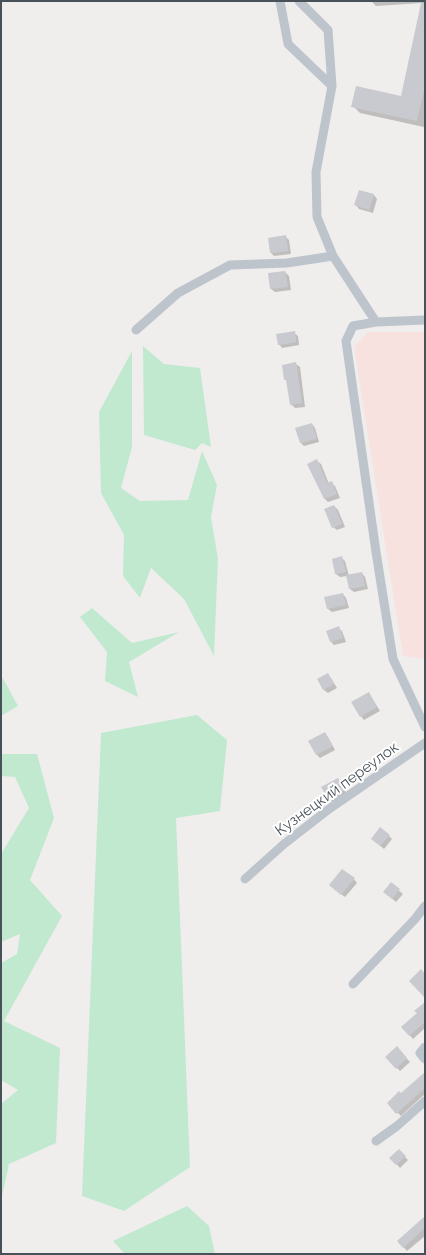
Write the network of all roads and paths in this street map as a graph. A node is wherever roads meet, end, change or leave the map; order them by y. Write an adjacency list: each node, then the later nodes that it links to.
1 (280, 1): 3 (street)
2 (299, 1): 3 (street)
3 (332, 86): 4 (street)
4 (333, 256): 6 (street); 7 (street)
5 (425, 320): 6 (street)
6 (376, 322): 8 (street)
7 (136, 330)
8 (425, 727)
9 (425, 743): 10 (street, Кузнецкий переулок)
10 (245, 879)
11 (425, 906): 12 (street)
12 (353, 984)
13 (425, 1047): 14 (street)
14 (425, 1060)
15 (425, 1101): 16 (street)
16 (376, 1142)

